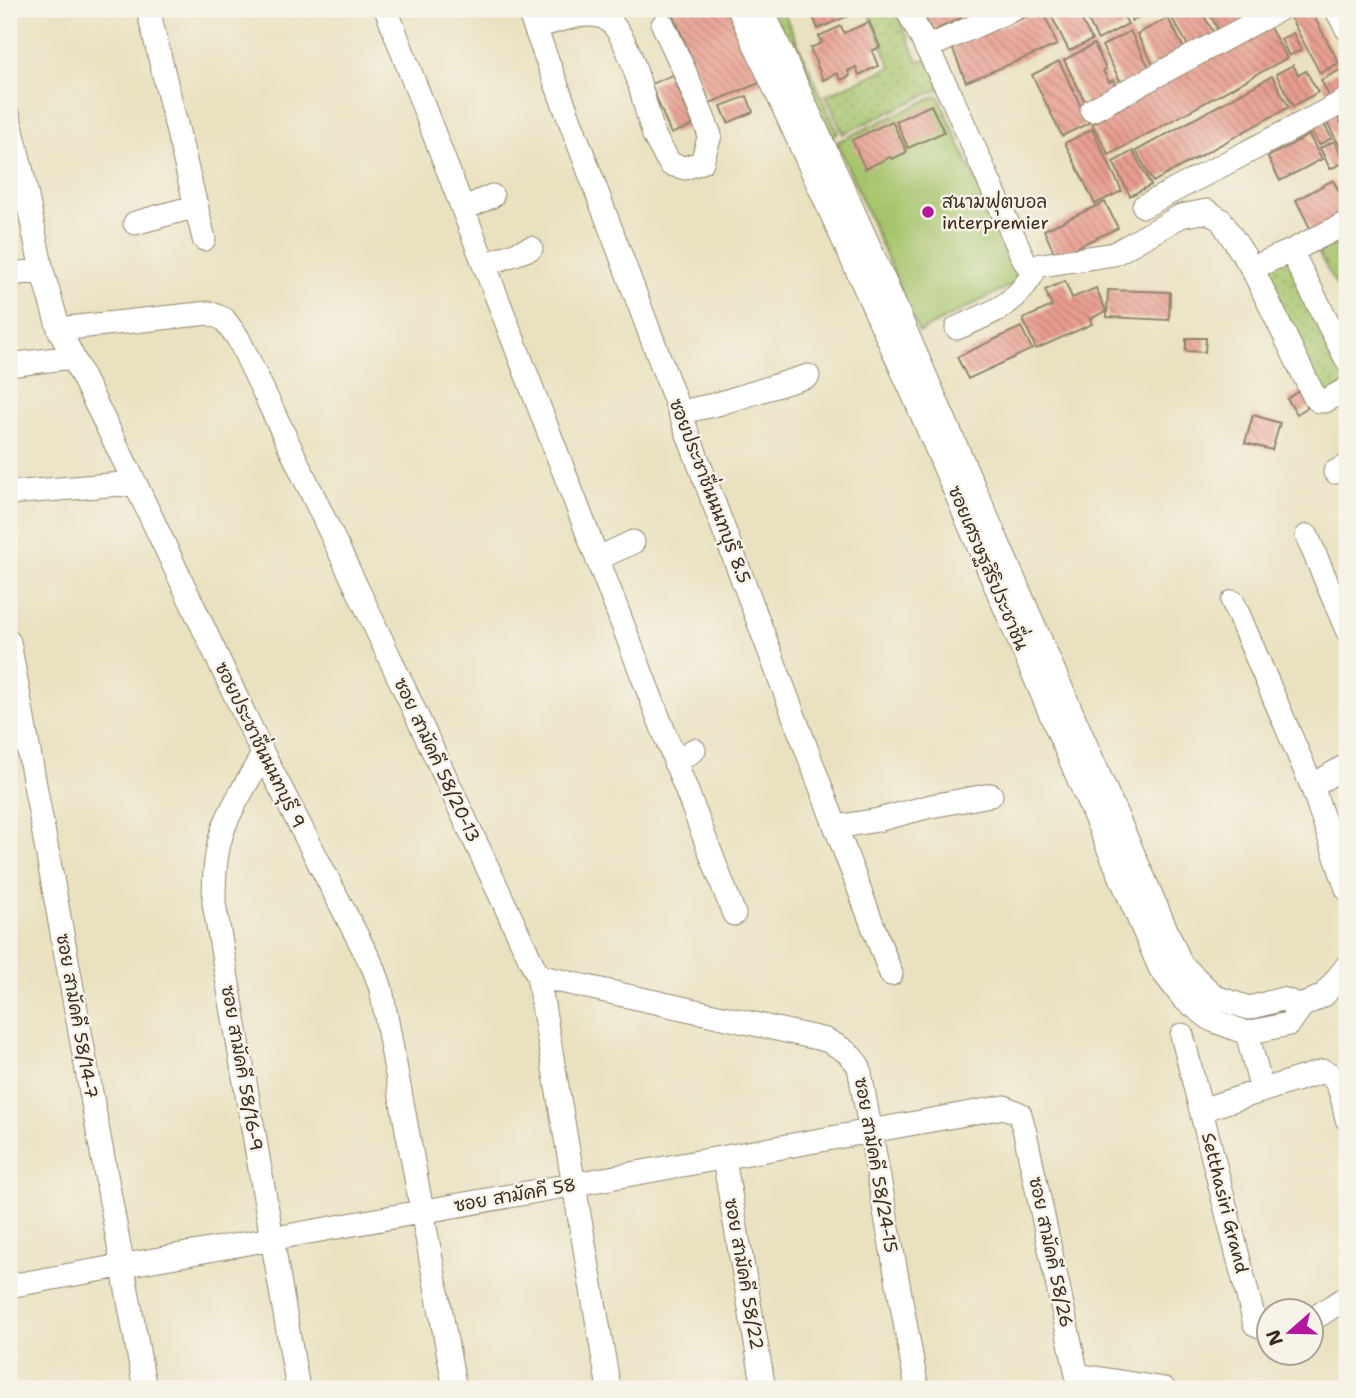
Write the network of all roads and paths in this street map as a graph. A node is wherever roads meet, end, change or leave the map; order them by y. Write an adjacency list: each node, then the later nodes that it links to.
1 (148, 9): 18 (street)
2 (386, 9): 20 (street)
3 (739, 9): 58 (street, ซอยเศรษฐสิริประชาชื่น)
4 (762, 9): 57 (street, ซอยเศรษฐสิริประชาชื่น)
5 (907, 9): 12 (street)
6 (1013, 9): 12 (street)
7 (1280, 9): 14 (street)
8 (1336, 9): 11 (street)
9 (532, 18): 10 (street); 38 (street, ซอยประชาชื่นนนทบุรี 8.5)
10 (663, 25)
11 (1347, 29)
12 (926, 48): 27 (street)
13 (1347, 100): 19 (street)
14 (1091, 110)
15 (9, 118): 16 (street, ซอยประชาชื่นนนทบุรี 9)
16 (15, 173): 29 (street, ซอยประชาชื่นนนทบุรี 9)
17 (492, 196): 20 (street)
18 (197, 206): 21 (street); 23 (street)
19 (1144, 206)
20 (463, 209): 26 (street)
21 (135, 223)
22 (1347, 223): 25 (street)
23 (205, 239)
24 (531, 248): 26 (street)
25 (1291, 251): 28 (street); 34 (street)
26 (484, 265): 43 (street)
27 (1036, 267): 28 (street); 31 (street)
28 (1252, 268): 37 (street)
29 (42, 271): 30 (street); 32 (street, ซอยประชาชื่นนนทบุรี 9)
30 (9, 274)
31 (957, 328)
32 (59, 329): 33 (street, ซอยประชาชื่นนนทบุรี 9); 56 (street, ซอย สามัคคี 58/20-13)
33 (72, 357): 35 (street); 39 (street, ซอยประชาชื่นนนทบุรี 9)
34 (1347, 360)
35 (9, 365)
36 (808, 376): 38 (street)
37 (1347, 389)
38 (680, 412): 51 (street, ซอยประชาชื่นนนทบุรี 8.5)
39 (135, 483): 40 (street); 47 (street, ซอยประชาชื่นนนทบุรี 9)
40 (9, 493)
41 (1307, 536): 45 (street)
42 (633, 542): 43 (street)
43 (597, 559): 53 (street)
44 (1233, 602): 49 (street)
45 (1345, 621)
46 (9, 642): 69 (street, ซอย สามัคคี 58/14-7)
47 (263, 754): 67 (street, ซอยประชาชื่นนนทบุรี 9); 68 (street, ซอย สามัคคี 58/16-9)
48 (1347, 765): 49 (street)
49 (1312, 786): 52 (street)
50 (991, 795): 51 (street)
51 (836, 827): 55 (street, ซอยประชาชื่นนนทบุรี 8.5)
52 (1347, 889)
53 (734, 914)
54 (1347, 966): 57 (street, ซอยเศรษฐสิริประชาชื่น)
55 (891, 974)
56 (538, 976): 64 (street, ซอย สามัคคี 58/24-15); 66 (street, ซอย สามัคคี 58/20-13)
57 (1303, 1006): 58 (street, ซอยเศรษฐสิริประชาชื่น)
58 (1247, 1032): 60 (street)
59 (1182, 1035): 61 (street, Setthasiri Grand)
60 (1262, 1091): 61 (street, Setthasiri Grand); 63 (street, Setthasiri Grand)
61 (1201, 1110): 73 (street, Setthasiri Grand)
62 (1020, 1114): 64 (street, ซอย สามัคคี 58); 74 (street, ซอย สามัคคี 58/26)
63 (1347, 1119)
64 (870, 1131): 65 (street, ซอย สามัคคี 58); 80 (street, ซอย สามัคคี 58/24-15)
65 (724, 1158): 66 (street, ซอย สามัคคี 58); 79 (street, ซอย สามัคคี 58/22)
66 (574, 1184): 67 (street, ซอย สามัคคี 58); 78 (street, ซอย สามัคคี 58/20-13)
67 (421, 1212): 68 (street, ซอย สามัคคี 58); 77 (street, ซอยประชาชื่นนนทบุรี 9)
68 (271, 1239): 69 (street, ซอย สามัคคี 58); 76 (street, ซอย สามัคคี 58/16-9)
69 (122, 1265): 70 (street, ซอย สามัคคี 58); 75 (street, ซอย สามัคคี 58/14-7)
70 (9, 1286)
71 (1347, 1297): 72 (street)
72 (1324, 1312)
73 (1254, 1320)
74 (1078, 1382): 81 (street)
75 (145, 1389)
76 (298, 1389)
77 (454, 1389)
78 (609, 1389)
79 (764, 1389)
80 (917, 1389)
81 (1164, 1389)

